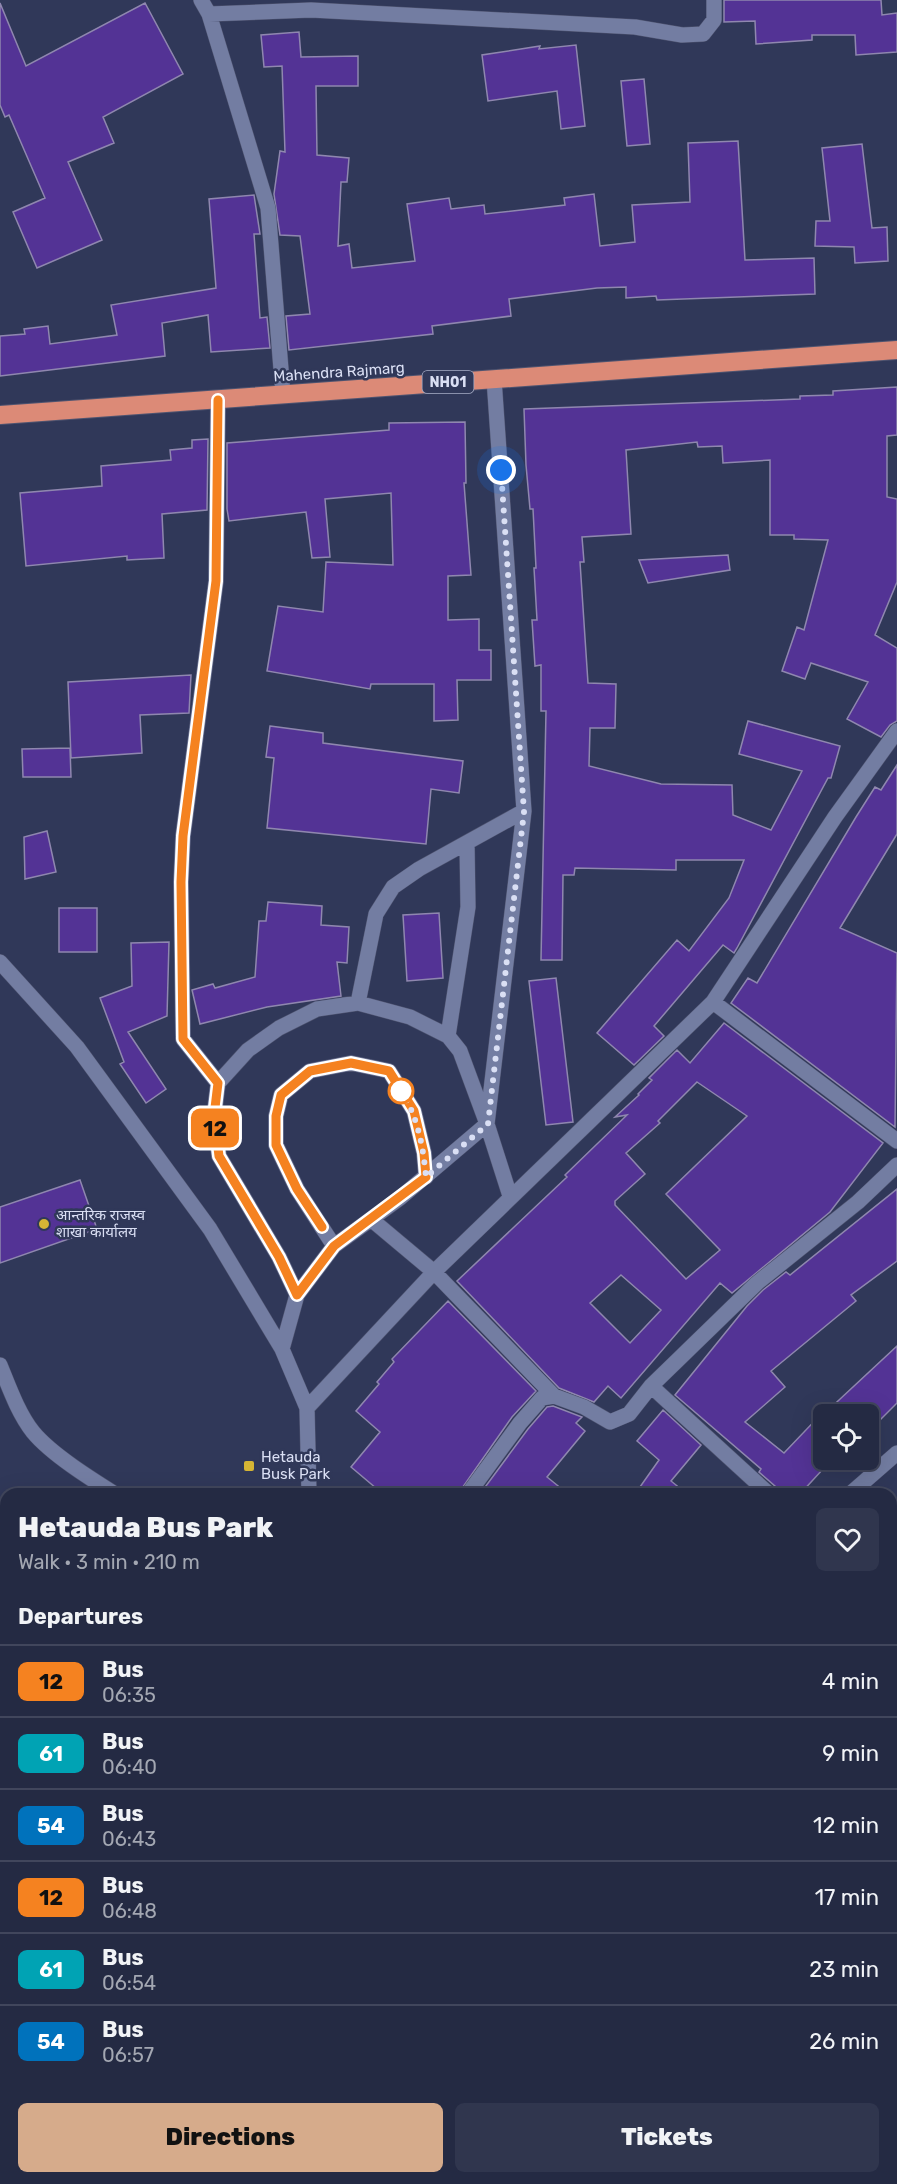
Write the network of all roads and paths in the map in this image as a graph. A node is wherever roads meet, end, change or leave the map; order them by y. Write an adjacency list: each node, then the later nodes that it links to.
1 (201, 0): 3 (street)
2 (714, 0): 3 (street)
3 (209, 14): 6 (street)
4 (897, 350): 5 (highway, Mahendra Rajmarg / NH01)
5 (494, 379): 6 (highway, Mahendra Rajmarg / NH01); 10 (street)
6 (283, 394): 7 (highway, Mahendra Rajmarg / NH01)
7 (218, 400): 8 (highway, Mahendra Rajmarg / NH01); 16 (street)
8 (0, 415)
9 (897, 731): 13 (street)
10 (524, 812): 11 (street); 17 (street)
11 (467, 843): 14 (street); 15 (street)
12 (0, 962): 26 (street)
13 (713, 1002): 18 (street); 21 (street)
14 (358, 1004): 15 (street); 16 (street)
15 (448, 1036): 17 (street)
16 (218, 1083): 25 (street)
17 (488, 1124): 20 (street); 21 (street)
18 (897, 1141)
19 (897, 1165): 28 (street)
20 (426, 1177): 22 (street); 23 (street)
21 (510, 1196): 24 (street)
22 (372, 1220): 23 (street); 24 (street)
23 (334, 1246): 25 (street)
24 (434, 1272): 29 (street); 30 (street)
25 (297, 1295): 26 (street)
26 (282, 1350): 30 (street)
27 (0, 1365): 32 (street)
28 (651, 1386): 29 (street); 35 (street)
29 (554, 1396): 34 (street)
30 (308, 1408): 33 (street)
31 (897, 1453): 36 (street)
32 (105, 1488)
33 (309, 1488)
34 (472, 1488)
35 (762, 1488)
36 (857, 1488)

